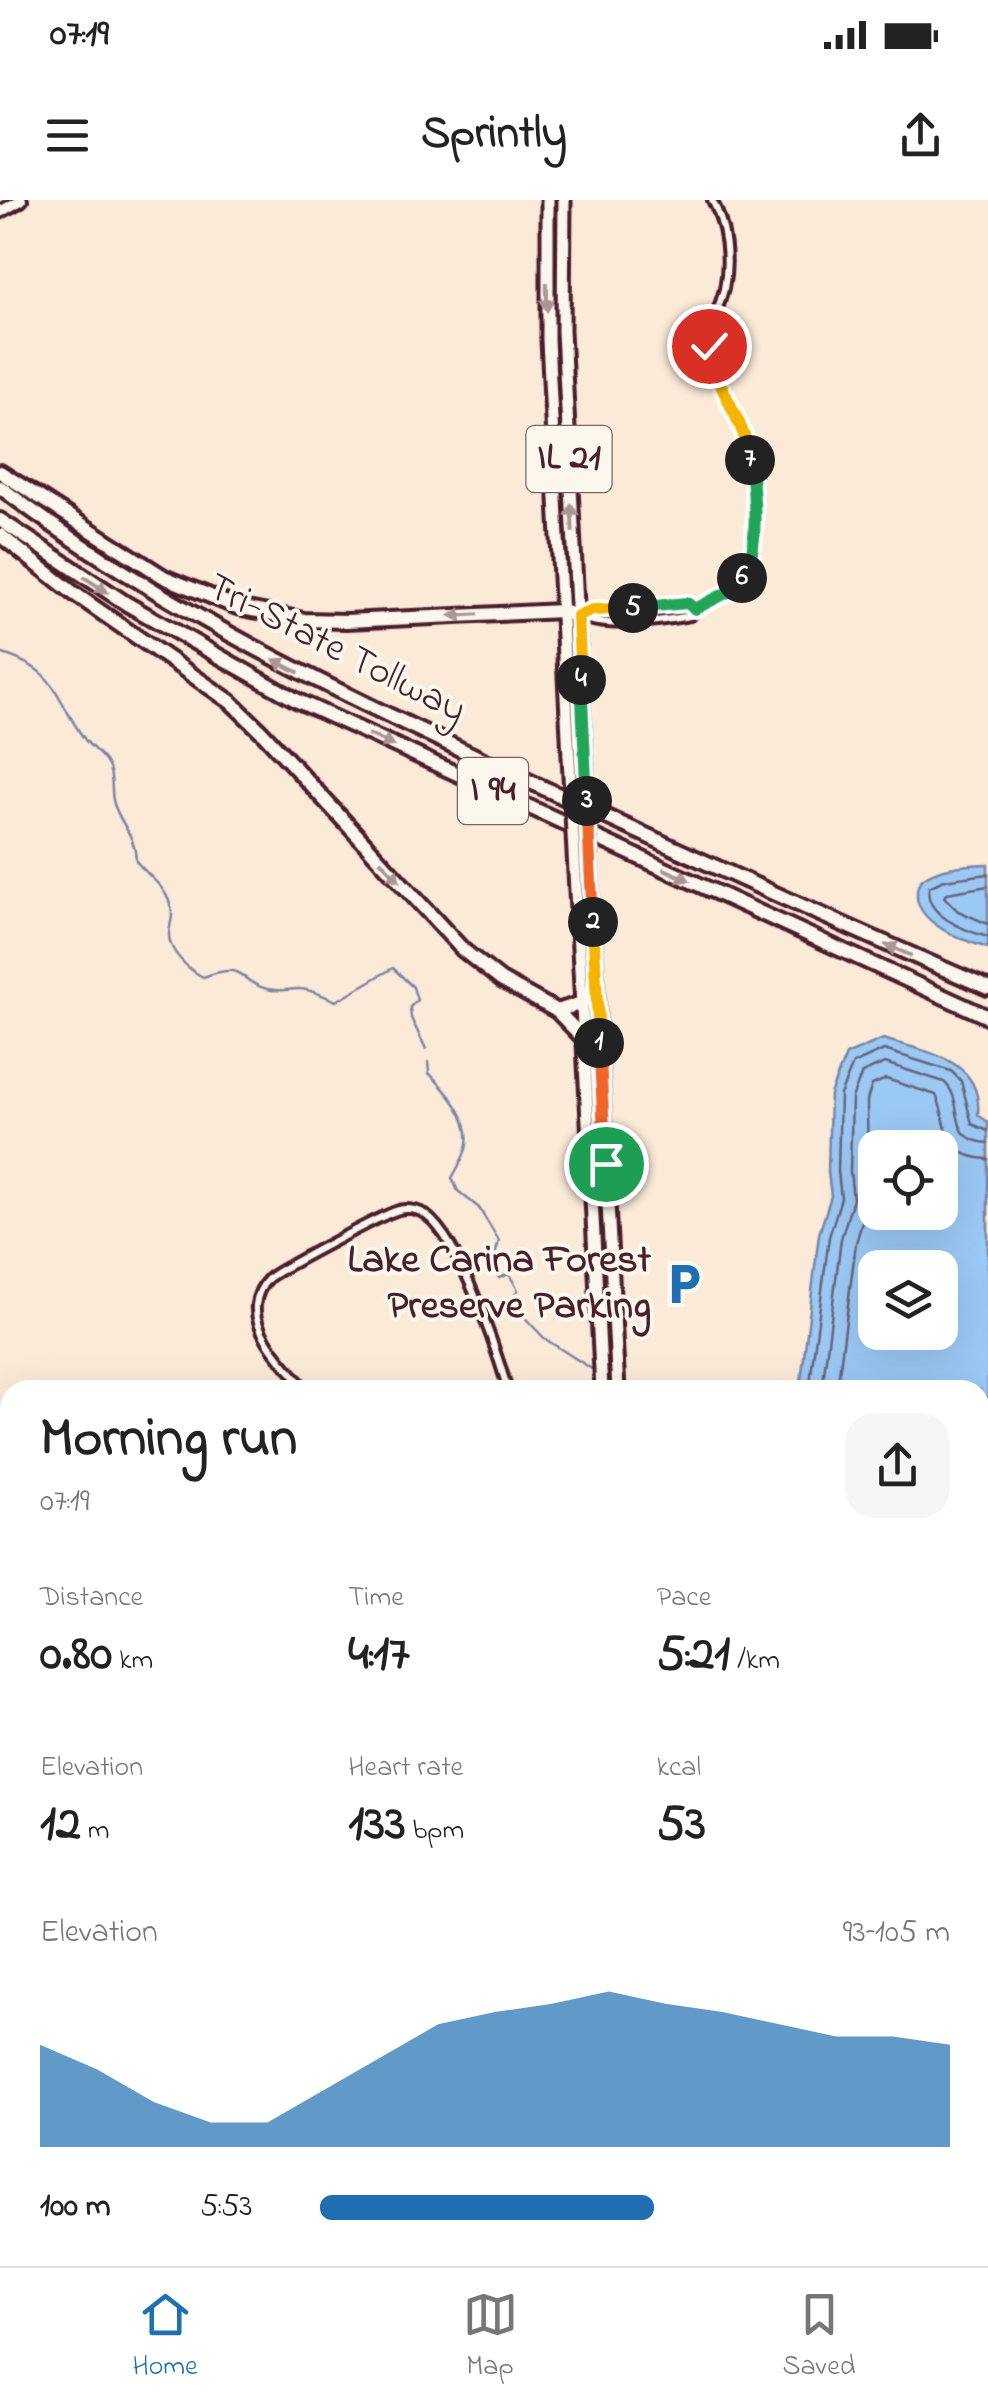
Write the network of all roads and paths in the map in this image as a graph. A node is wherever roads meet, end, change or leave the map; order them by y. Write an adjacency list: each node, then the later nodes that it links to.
1 (21, 200): 5 (street)
2 (548, 200): 11 (main road, IL 21, one-way to 11)
3 (564, 200): 12 (main road, IL 21, one-way to 3)
4 (712, 200): 10 (street)
5 (0, 212)
6 (0, 472): 11 (highway, one-way to 6)
7 (0, 487): 14 (highway, Tri-State Tollway / I 94, one-way to 7)
8 (0, 520): 17 (highway, Tri-State Tollway / I 94, one-way to 17)
9 (0, 536): 16 (highway, one-way to 16)
10 (695, 609): 12 (street); 12 (street)
11 (562, 611): 12 (highway); 15 (main road, IL 21, bridge)
12 (578, 616): 13 (main road, IL 21, bridge)
13 (596, 984): 15 (highway); 22 (main road, IL 21)
14 (988, 988)
15 (582, 1003): 16 (highway); 18 (main road, IL 21)
16 (557, 1011): 18 (highway)
17 (988, 1018)
18 (584, 1039): 21 (main road, IL 21)
19 (298, 1380): 20 (street)
20 (504, 1380)
21 (601, 1380)
22 (617, 1380)

